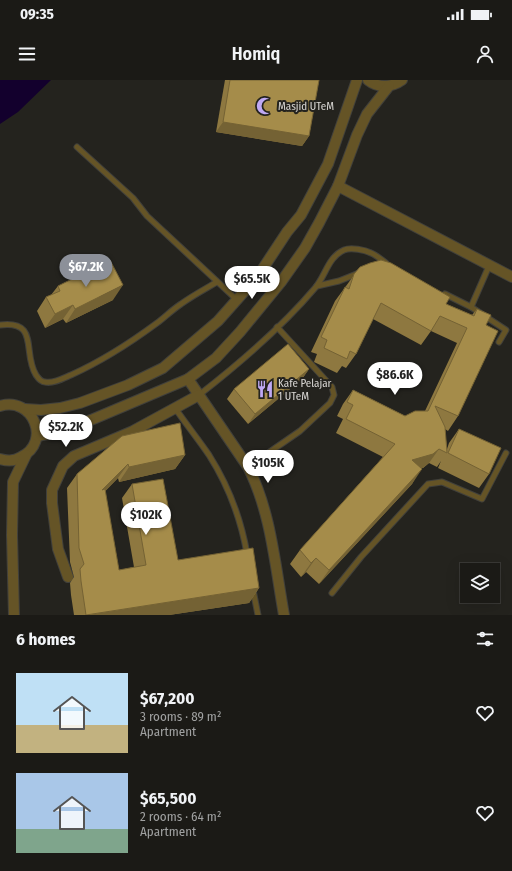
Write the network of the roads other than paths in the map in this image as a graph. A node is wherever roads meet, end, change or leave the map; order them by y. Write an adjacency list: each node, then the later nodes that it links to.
1 (357, 80): 14 (street)
2 (368, 80): 4 (street)
3 (402, 80): 4 (street)
4 (389, 86): 6 (street)
5 (77, 147): 11 (lane)
6 (338, 186): 8 (street); 19 (street)
7 (388, 265): 12 (lane)
8 (489, 266): 10 (street); 15 (lane)
9 (366, 272): 12 (lane)
10 (512, 277)
11 (218, 282): 14 (lane); 16 (lane)
12 (317, 286): 17 (lane)
13 (443, 293): 15 (lane)
14 (236, 299): 23 (street)
15 (471, 307): 18 (lane)
16 (0, 325)
17 (277, 327): 20 (lane); 28 (lane)
18 (499, 342)
19 (188, 379): 20 (street); 24 (street)
20 (199, 395): 22 (street); 28 (street)
21 (0, 406): 23 (street)
22 (175, 408): 29 (lane); 30 (street)
23 (25, 409): 24 (street)
24 (37, 436): 26 (street)
25 (506, 453): 32 (lane)
26 (26, 455): 27 (street); 33 (street)
27 (0, 459)
28 (248, 467): 35 (street)
29 (248, 563)
30 (68, 577)
31 (252, 585): 34 (lane)
32 (332, 593)
33 (14, 615)
34 (258, 615)
35 (284, 615)

